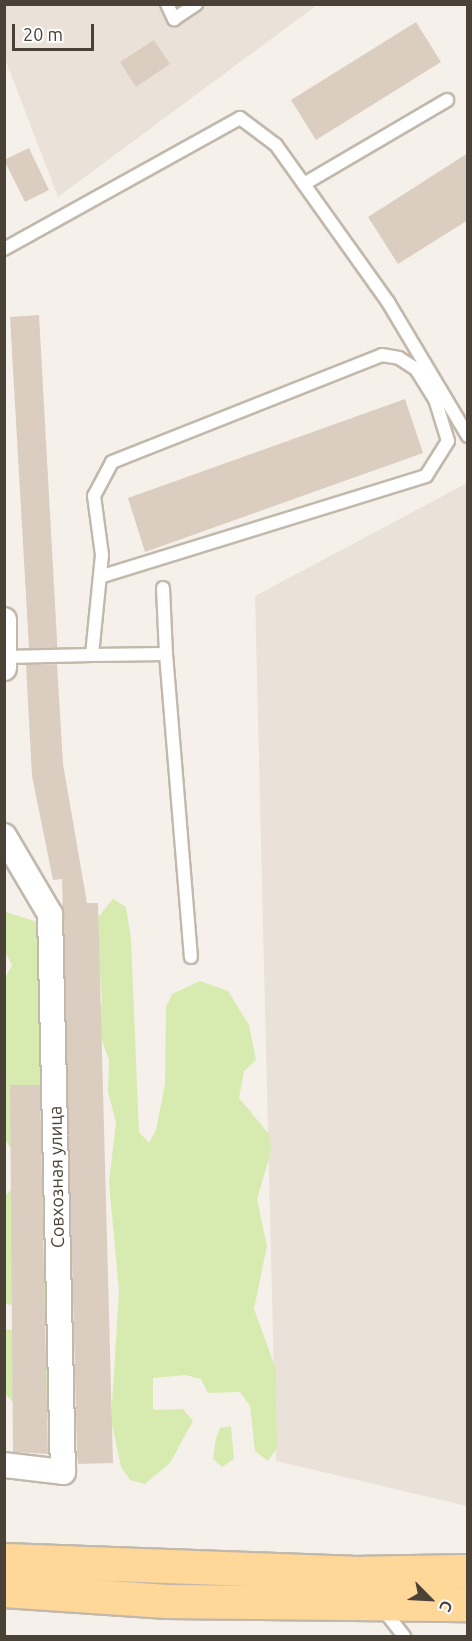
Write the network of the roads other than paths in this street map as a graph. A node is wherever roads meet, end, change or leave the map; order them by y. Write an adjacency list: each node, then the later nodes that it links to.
1 (167, 4): 2 (lane)
2 (196, 4)
3 (447, 100): 4 (lane)
4 (304, 184): 5 (lane); 6 (lane)
5 (4, 249)
6 (468, 436)
7 (100, 577): 7 (lane); 11 (lane)
8 (163, 588): 10 (lane)
9 (4, 620): 12 (street)
10 (165, 654): 11 (lane); 14 (lane)
11 (92, 655): 12 (lane)
12 (5, 663)
13 (4, 836): 15 (street, Совхозная улица)
14 (191, 957)
15 (4, 1465)
16 (4, 1560): 17 (main road)
17 (468, 1570)
18 (4, 1590): 20 (main road)
19 (468, 1604): 20 (main road)
20 (380, 1605): 21 (lane)
21 (404, 1636)

